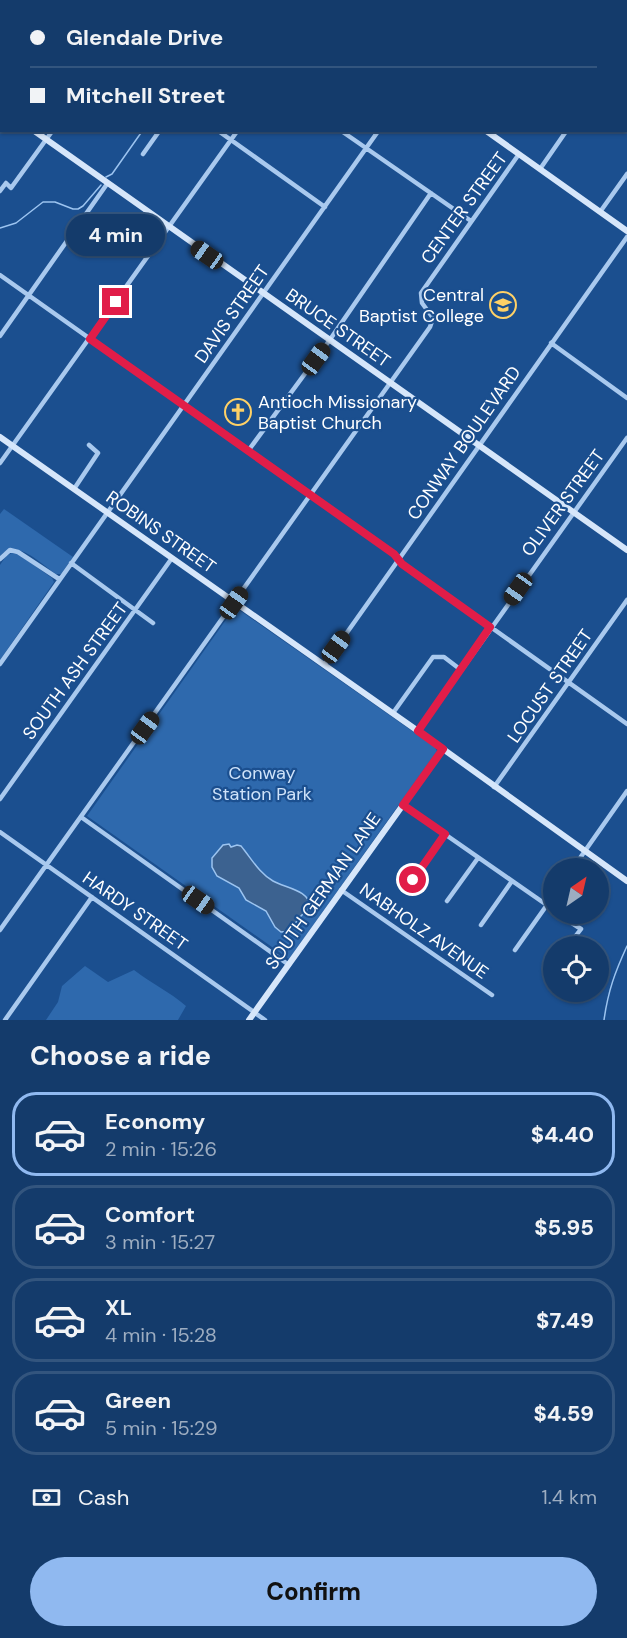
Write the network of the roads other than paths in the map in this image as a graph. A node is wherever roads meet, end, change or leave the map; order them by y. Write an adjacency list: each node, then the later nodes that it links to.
1 (36, 132): 10 (street, BRUCE STREET)
2 (52, 132): 10 (street)
3 (159, 132): 13 (street)
4 (220, 132): 11 (street)
5 (237, 132): 11 (street)
6 (343, 132): 12 (street)
7 (378, 132): 12 (street, DAVIS STREET)
8 (488, 132): 14 (street)
9 (566, 132): 15 (street)
10 (46, 140): 17 (street, BRUCE STREET); 18 (street)
11 (231, 141): 20 (street); 23 (street)
12 (367, 148): 19 (street); 20 (street, DAVIS STREET)
13 (143, 154)
14 (519, 154): 15 (street); 22 (street, CENTER STREET)
15 (540, 169): 21 (street)
16 (627, 174): 21 (street)
17 (107, 184): 23 (street, BRUCE STREET); 28 (street)
18 (0, 191)
19 (430, 193): 22 (street); 31 (street)
20 (325, 207): 27 (street, DAVIS STREET)
21 (600, 212): 24 (street)
22 (471, 221): 33 (street, CENTER STREET)
23 (169, 228): 27 (street, BRUCE STREET); 30 (street)
24 (627, 231)
25 (627, 237): 32 (street, CONWAY BOULEVARD)
26 (0, 275): 28 (street)
27 (263, 294): 31 (street, BRUCE STREET); 35 (street, DAVIS STREET)
28 (29, 295): 29 (street); 30 (street)
29 (0, 336)
30 (90, 339): 35 (street); 38 (street)
31 (329, 341): 33 (street, BRUCE STREET); 41 (street)
32 (551, 343): 34 (street); 40 (street, CONWAY BOULEVARD)
33 (390, 383): 40 (street, BRUCE STREET); 44 (street, CENTER STREET)
34 (627, 398)
35 (184, 406): 41 (street); 46 (street, DAVIS STREET)
36 (0, 437): 38 (street, ROBINS STREET)
37 (627, 438): 45 (street, OLIVER STREET)
38 (12, 445): 42 (street); 43 (street, ROBINS STREET)
39 (89, 445): 43 (street)
40 (479, 446): 45 (street, BRUCE STREET); 50 (street, CONWAY BOULEVARD)
41 (248, 451): 44 (street)
42 (0, 463)
43 (74, 489): 46 (street, ROBINS STREET)
44 (310, 495): 50 (street); 54 (street, CENTER STREET)
45 (573, 512): 47 (street, BRUCE STREET); 57 (street, OLIVER STREET)
46 (107, 513): 48 (street, ROBINS STREET); 51 (street, DAVIS STREET)
47 (627, 550)
48 (172, 558): 54 (street, ROBINS STREET); 55 (street, SOUTH ASH STREET)
49 (0, 559): 52 (street)
50 (399, 560): 57 (street); 59 (street, CONWAY BOULEVARD)
51 (71, 563): 52 (street, DAVIS STREET); 55 (street)
52 (59, 579): 58 (street, DAVIS STREET)
53 (627, 600): 61 (street, LOCUST STREET)
54 (234, 603): 59 (street, ROBINS STREET); 70 (street, CENTER STREET)
55 (135, 610): 56 (street); 68 (street, SOUTH ASH STREET)
56 (153, 623)
57 (490, 627): 60 (street, OLIVER STREET); 61 (street)
58 (0, 664)
59 (324, 665): 62 (street, ROBINS STREET)
60 (461, 670): 62 (street); 64 (street, OLIVER STREET)
61 (568, 682): 63 (street); 66 (street, LOCUST STREET)
62 (393, 713): 64 (street, ROBINS STREET)
63 (627, 724)
64 (418, 731): 65 (street, ROBINS STREET)
65 (443, 749): 66 (street, ROBINS STREET); 69 (street, SOUTH GERMAN LANE)
66 (494, 787): 73 (street, ROBINS STREET)
67 (627, 791): 73 (street)
68 (0, 799)
69 (403, 805): 72 (street); 80 (street, SOUTH GERMAN LANE)
70 (81, 817): 76 (street, CENTER STREET); 90 (street)
71 (0, 832): 76 (street, HARDY STREET)
72 (445, 834): 74 (street); 77 (street)
73 (585, 852): 75 (street); 79 (street, ROBINS STREET)
74 (478, 858): 78 (street); 82 (street)
75 (580, 858)
76 (47, 865): 81 (street, HARDY STREET); 87 (street, CENTER STREET)
77 (413, 880)
78 (512, 881): 83 (street); 86 (street)
79 (627, 881)
80 (341, 890): 90 (street, SOUTH GERMAN LANE); 91 (street, NABHOLZ AVENUE)
81 (92, 897): 92 (street, HARDY STREET); 93 (street)
82 (447, 901)
83 (543, 902)
84 (543, 911): 89 (street)
85 (573, 924): 88 (street)
86 (481, 925)
87 (0, 930)
88 (575, 936)
89 (515, 950)
90 (289, 965): 92 (street, SOUTH GERMAN LANE)
91 (492, 995)
92 (255, 1012): 94 (street, SOUTH GERMAN LANE); 95 (street, HARDY STREET)
93 (5, 1020)
94 (249, 1020)
95 (265, 1020)

